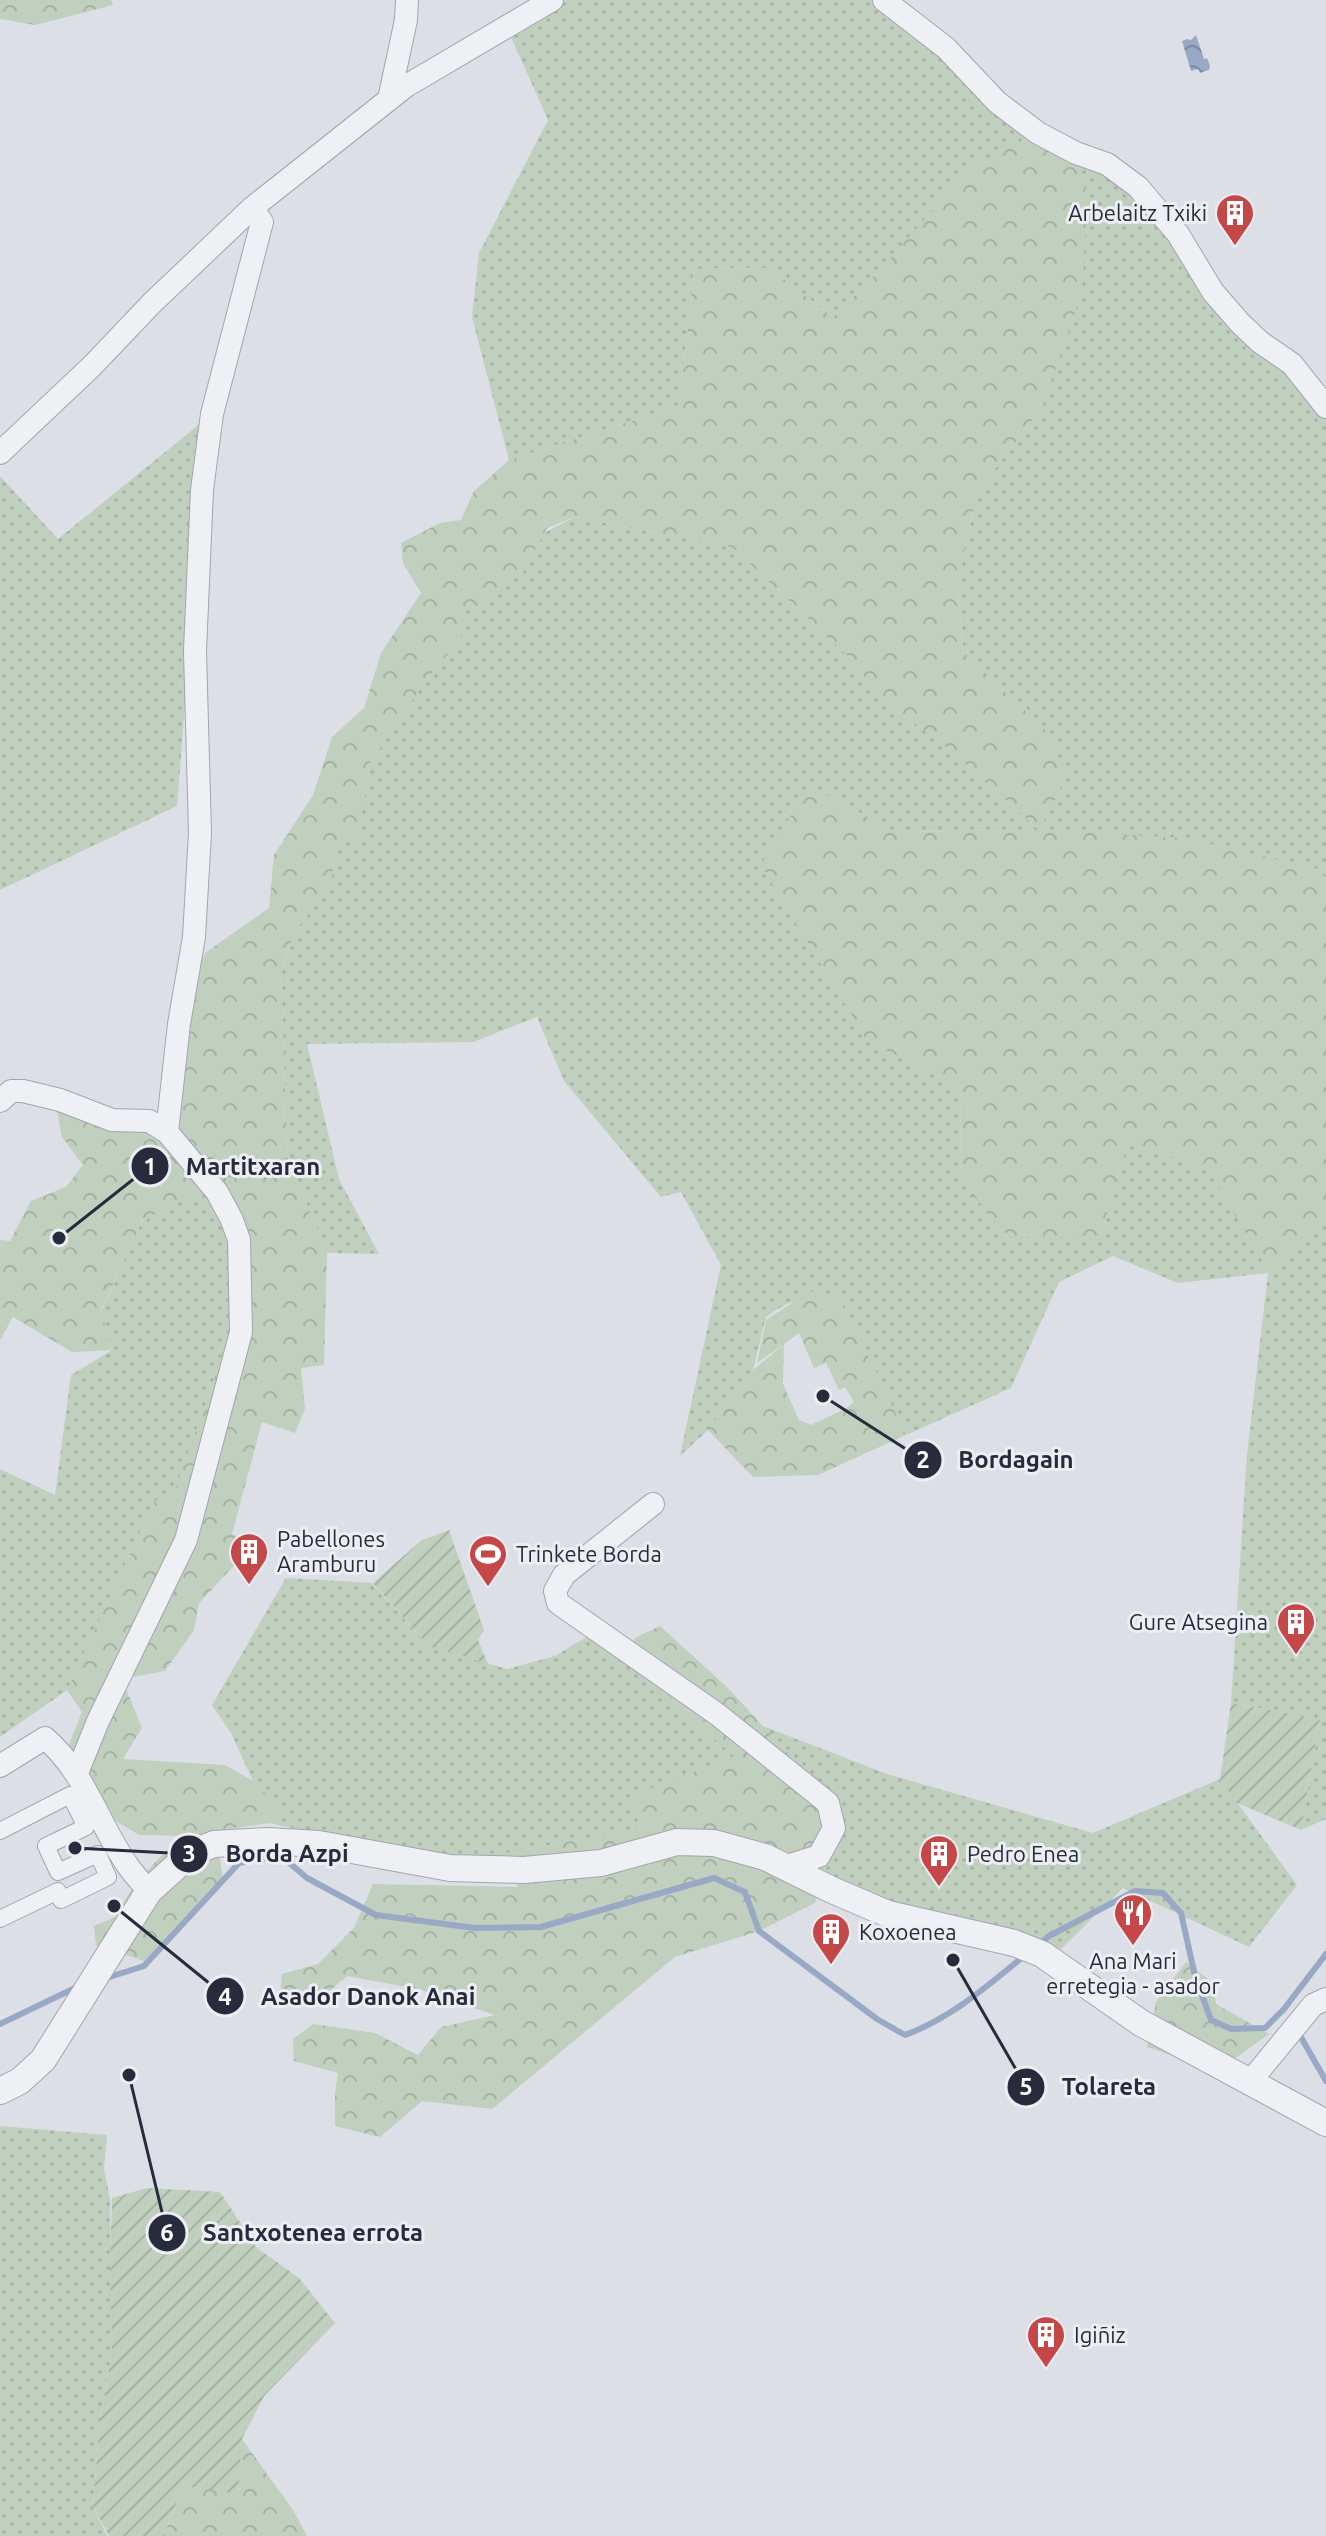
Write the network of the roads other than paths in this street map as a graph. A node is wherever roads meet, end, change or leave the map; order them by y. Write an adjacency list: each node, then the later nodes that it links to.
1 (407, 0): 4 (street)
2 (552, 0): 4 (street)
3 (884, 0): 6 (street)
4 (389, 99): 5 (street)
5 (252, 208): 7 (street); 9 (street)
6 (1326, 407)
7 (0, 453)
8 (0, 1101): 9 (street)
9 (167, 1132): 12 (street)
10 (653, 1504): 14 (street)
11 (0, 1766): 12 (street)
12 (77, 1773): 15 (street)
13 (0, 1831): 16 (street)
14 (784, 1867): 15 (street); 18 (street)
15 (149, 1891): 19 (street)
16 (0, 1919)
17 (1320, 2002): 18 (street)
18 (1249, 2083): 20 (street)
19 (0, 2091)
20 (1326, 2123)

